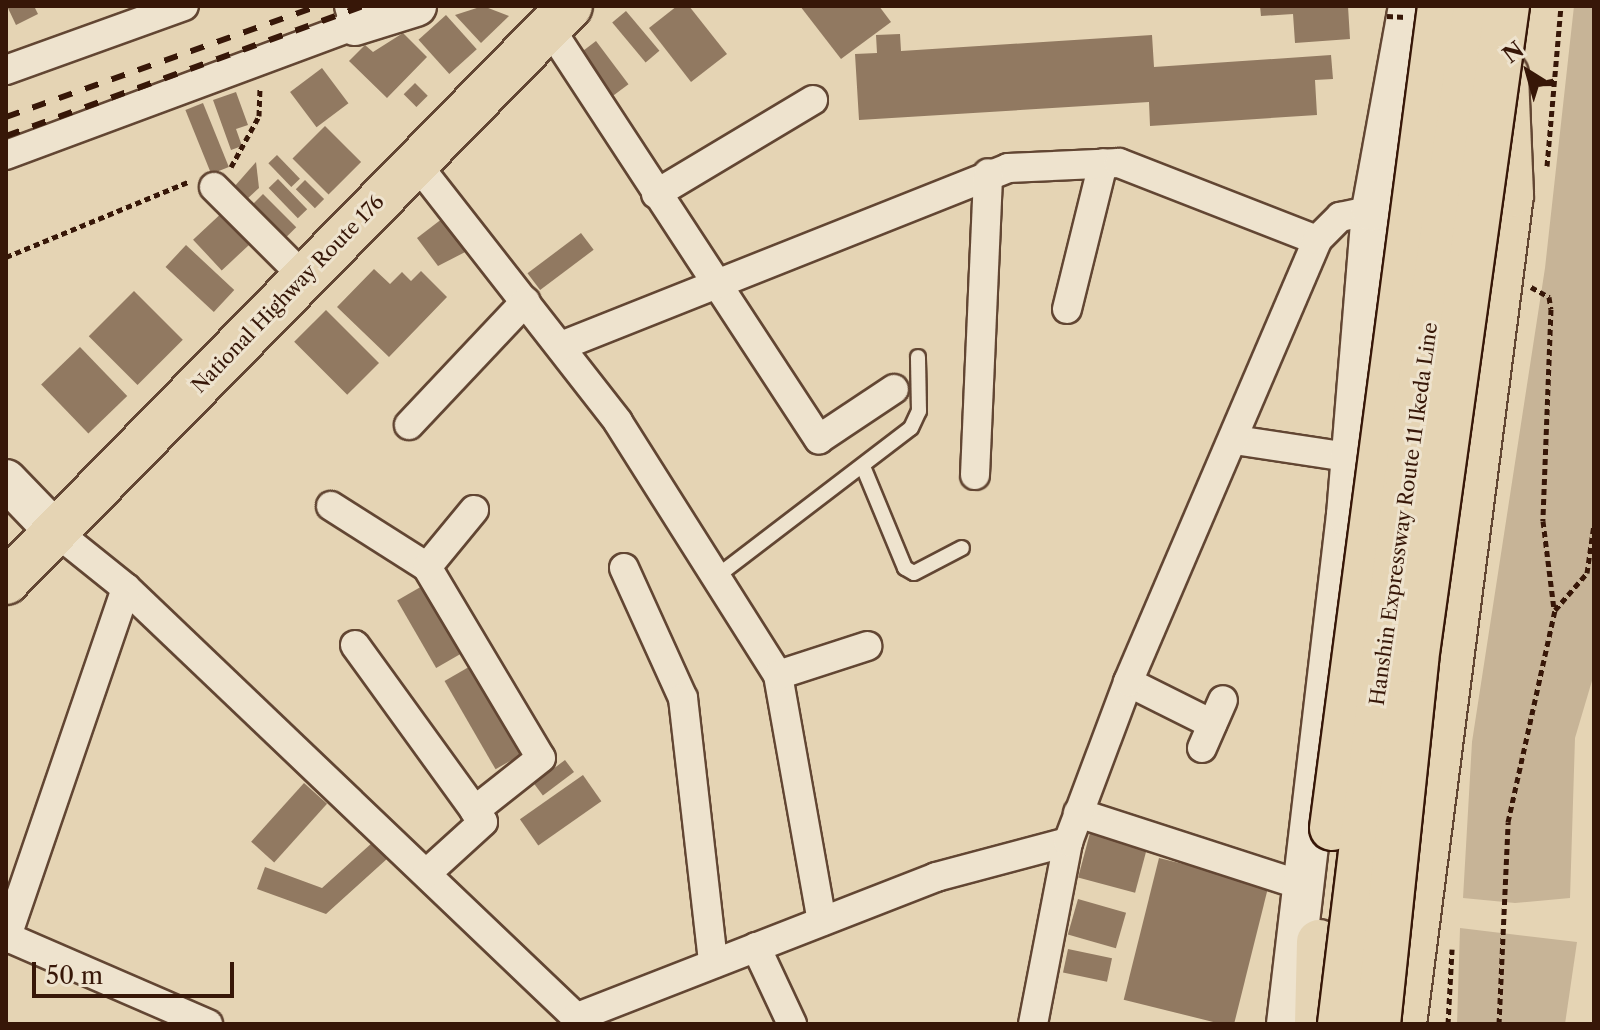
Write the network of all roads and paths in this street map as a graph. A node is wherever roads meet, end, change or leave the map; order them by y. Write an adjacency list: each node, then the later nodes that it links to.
1 (184, 6): 11 (street)
2 (416, 6): 10 (street)
3 (1409, 6): 20 (street)
4 (1440, 6): 67 (highway, bridge)
5 (1476, 6): 68 (highway, Hanshin Expressway Route 11 Ikeda Line, bridge)
6 (1487, 6): 33 (street)
7 (1498, 6): 70 (highway)
8 (1507, 6): 69 (highway, Hanshin Expressway Route 11 Ikeda Line, bridge)
9 (558, 13): 15 (highway, National Highway Route 176); 19 (street)
10 (352, 16): 14 (street)
11 (6, 70)
12 (260, 76): 18 (path)
13 (813, 100): 19 (street)
14 (6, 155)
15 (416, 163): 23 (highway, National Highway Route 176); 26 (street)
16 (1103, 163): 17 (street); 21 (street); 27 (street)
17 (988, 173): 24 (street); 35 (street)
18 (214, 187): 22 (path); 23 (street)
19 (656, 194): 24 (street)
20 (1372, 210): 21 (street); 33 (street)
21 (1317, 240): 32 (street)
22 (6, 257)
23 (304, 277): 40 (highway, National Highway Route 176)
24 (712, 280): 28 (street); 30 (street)
25 (1531, 287): 47 (path)
26 (526, 301): 28 (street); 31 (street)
27 (1067, 309)
28 (561, 346): 44 (street)
29 (918, 357): 34 (lane)
30 (894, 389)
31 (409, 425)
32 (1235, 440): 33 (street); 51 (street)
33 (1352, 459): 57 (street)
34 (864, 469): 41 (lane); 44 (lane)
35 (975, 475)
36 (6, 480): 40 (street)
37 (331, 506): 42 (street)
38 (474, 510): 42 (street)
39 (1594, 524): 47 (path)
40 (55, 531): 45 (highway, National Highway Route 176); 46 (street)
41 (962, 548)
42 (427, 567): 53 (street)
43 (624, 568): 61 (street)
44 (716, 577): 50 (street)
45 (6, 582)
46 (126, 588): 56 (street); 59 (street)
47 (1555, 610): 71 (path)
48 (355, 645): 53 (street)
49 (867, 646): 50 (street)
50 (778, 675): 58 (street)
51 (1128, 682): 52 (street); 54 (street)
52 (1213, 724)
53 (474, 811): 56 (street)
54 (1078, 813): 55 (street); 57 (street)
55 (1068, 842): 58 (street); 65 (street)
56 (427, 873): 62 (street)
57 (1301, 885): 66 (street)
58 (822, 921): 60 (street)
59 (6, 938): 63 (street)
60 (756, 947): 61 (street); 64 (street)
61 (713, 963): 62 (street)
62 (579, 1021)
63 (208, 1024)
64 (792, 1024)
65 (1033, 1024)
66 (1287, 1024)
67 (1317, 1024)
68 (1340, 1024)
69 (1378, 1024)
70 (1404, 1024)
71 (1499, 1024)

